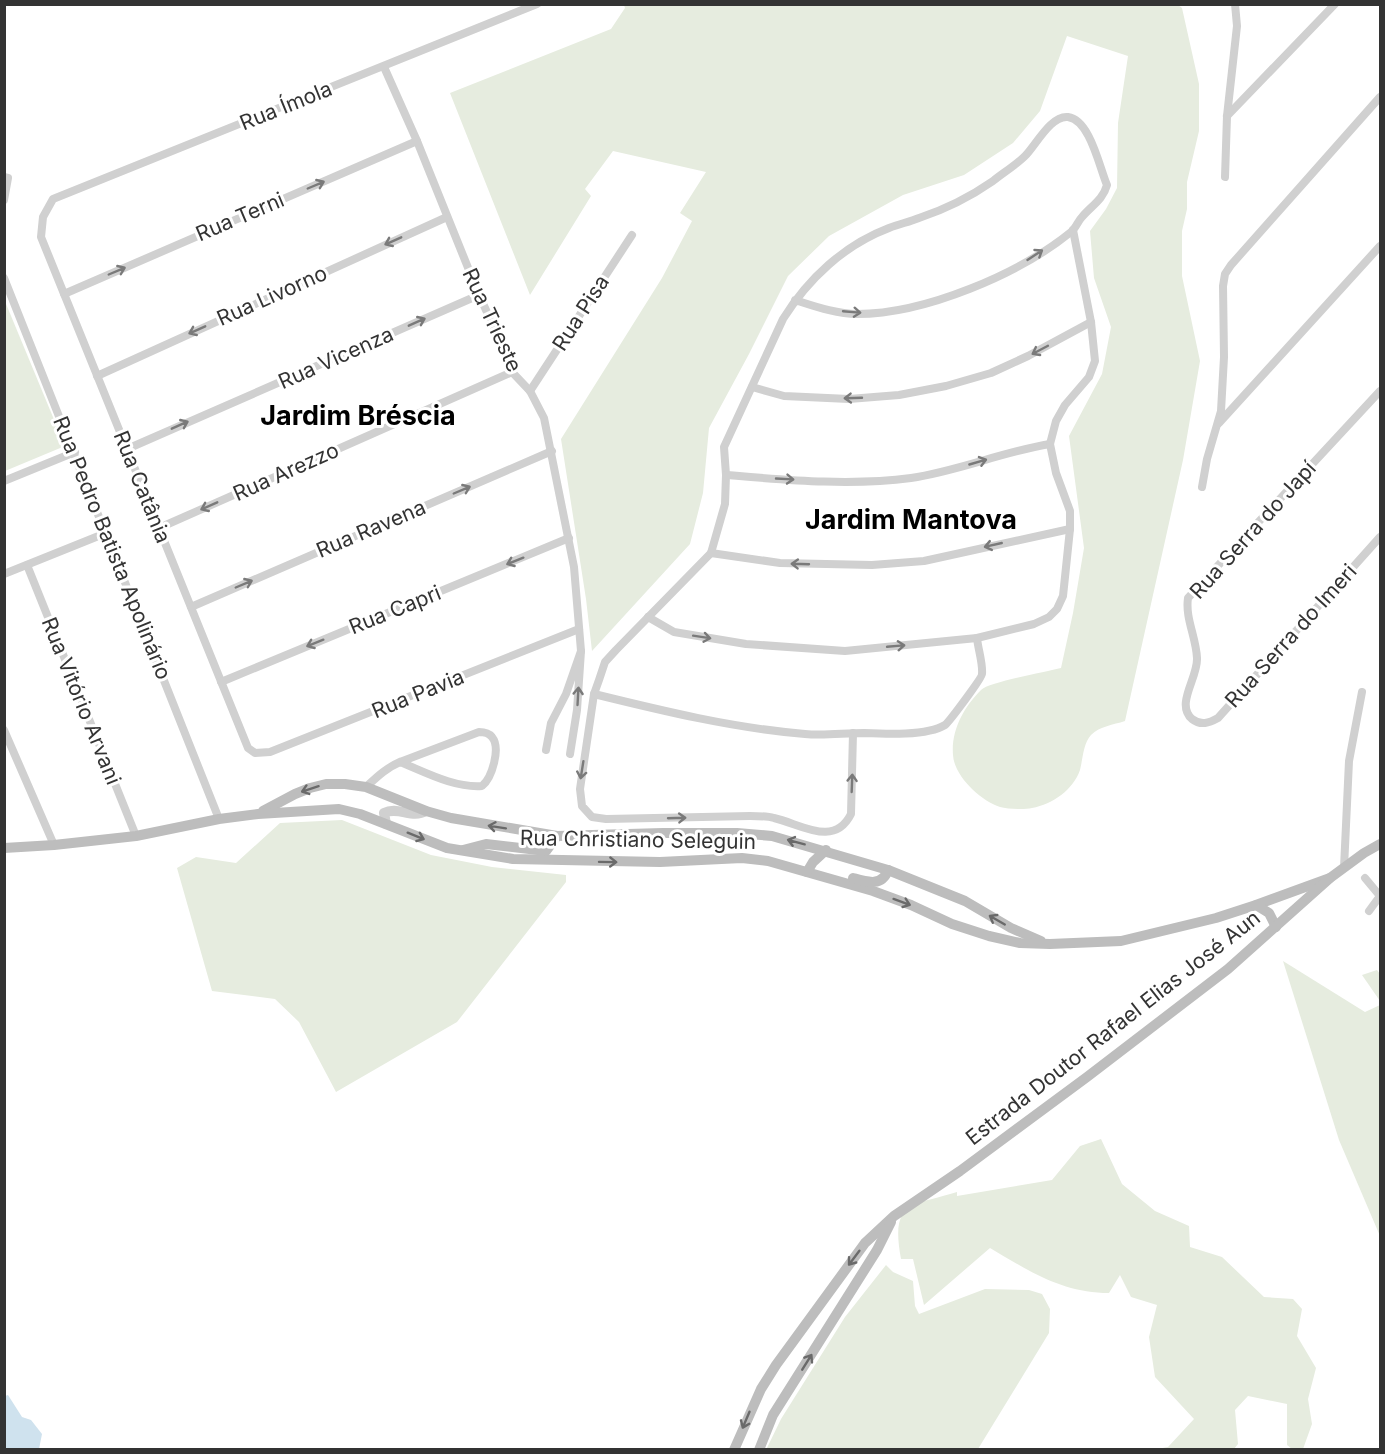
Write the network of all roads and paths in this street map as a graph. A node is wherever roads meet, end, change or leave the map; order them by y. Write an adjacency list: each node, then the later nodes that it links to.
1 (537, 4): 4 (street, Rua Ímola)
2 (1235, 4): 6 (street)
3 (1335, 4): 6 (street)
4 (384, 67): 7 (street, Rua Trieste); 11 (street, Rua Ímola)
5 (1380, 98): 26 (street)
6 (1227, 116): 9 (street)
7 (417, 141): 12 (street, Rua Trieste); 17 (street, Rua Terni, one-way to 7)
8 (6, 177): 10 (street)
9 (1225, 177)
10 (4, 200)
11 (43, 217): 17 (street, Rua Catânia)
12 (447, 217): 18 (street, Rua Trieste); 22 (street, Rua Livorno, one-way to 22)
13 (1073, 230): 19 (street, one-way to 13); 19 (street); 20 (street)
14 (632, 235): 24 (street, Rua Pisa)
15 (1380, 246): 26 (street)
16 (4, 278): 30 (street, Rua Pedro Batista Apolinário)
17 (64, 294): 22 (street, Rua Catânia)
18 (479, 295): 21 (street, Rua Trieste); 28 (street, Rua Vicenza, one-way to 18)
19 (795, 300): 23 (street)
20 (1091, 322): 23 (street, one-way to 23); 27 (street)
21 (512, 372): 24 (street, Rua Trieste); 34 (street, Rua Arezzo, one-way to 34)
22 (97, 376): 28 (street, Rua Catânia)
23 (752, 387): 31 (street)
24 (530, 391): 29 (street, Rua Trieste)
25 (1380, 391): 50 (street, Rua Serra do Japí)
26 (1218, 424): 33 (street)
27 (1050, 444): 31 (street, one-way to 27); 35 (street)
28 (126, 449): 34 (street, Rua Catânia)
29 (552, 451): 38 (street, Rua Trieste); 42 (street, Rua Ravena, one-way to 29)
30 (75, 452): 32 (street); 36 (street, Rua Pedro Batista Apolinário)
31 (726, 474): 39 (street)
32 (4, 481)
33 (1202, 488)
34 (159, 528): 42 (street, Rua Catânia)
35 (1070, 529): 39 (street, one-way to 39); 45 (street)
36 (106, 533): 40 (street); 62 (street, Rua Pedro Batista Apolinário)
37 (1380, 537): 50 (street, Rua Serra do Imeri)
38 (569, 538): 44 (street, Rua Trieste); 47 (street, Rua Capri, one-way to 47)
39 (711, 553): 43 (street)
40 (27, 565): 41 (street); 65 (street, Rua Vitório Arvani)
41 (4, 574)
42 (191, 607): 47 (street, Rua Catânia)
43 (648, 617): 45 (street, one-way to 45); 49 (street)
44 (579, 629): 46 (street, Rua Trieste); 54 (street, Rua Pavia)
45 (977, 638): 52 (street)
46 (581, 651): 53 (street, Rua Trieste); 56 (street, Rua Trieste, one-way to 46)
47 (221, 682): 54 (street, Rua Catânia)
48 (1362, 692): 71 (street)
49 (594, 694): 52 (street); 52 (street, one-way to 52)
50 (1196, 722)
51 (4, 730): 67 (street)
52 (853, 733)
53 (546, 750)
54 (255, 753)
55 (423, 753): 57 (street); 58 (street); 58 (street)
56 (570, 754)
57 (400, 762): 58 (street); 59 (street)
58 (432, 774)
59 (366, 787): 60 (main road); 61 (main road, one-way to 61)
60 (426, 811): 63 (street); 64 (main road, one-way to 60)
61 (258, 814): 62 (main road, Rua Christiano Seleguin); 63 (main road, Rua Christiano Seleguin)
62 (219, 819): 65 (main road, Rua Christiano Seleguin)
63 (386, 824): 69 (main road, Rua Christiano Seleguin, one-way to 69)
64 (557, 836): 69 (main road); 70 (main road, one-way to 64)
65 (136, 837): 67 (main road, Rua Christiano Seleguin)
66 (1380, 844): 71 (main road, Estrada Doutor Rafael Elias José Aun)
67 (54, 845): 68 (main road, Rua Christiano Seleguin)
68 (4, 848)
69 (460, 850): 73 (main road, Rua Christiano Seleguin, one-way to 73)
70 (826, 850): 72 (main road); 73 (main road)
71 (1344, 868): 74 (main road, Estrada Doutor Rafael Elias José Aun)
72 (888, 870): 76 (main road); 81 (main road, one-way to 72)
73 (807, 872): 76 (main road, Rua Christiano Seleguin)
74 (1330, 878): 78 (main road, Rua Christiano Seleguin); 80 (main road, Estrada Doutor Rafael Elias José Aun)
75 (1365, 878): 77 (street)
76 (841, 882): 81 (main road, Rua Christiano Seleguin, one-way to 81)
77 (1380, 896): 79 (street)
78 (1256, 905): 80 (main road); 81 (main road, Rua Christiano Seleguin)
79 (1369, 911)
80 (1276, 927): 82 (main road, Estrada Doutor Rafael Elias José Aun)
81 (1050, 944)
82 (894, 1216): 83 (main road, Estrada Doutor Rafael Elias José Aun, one-way to 83); 84 (main road, Estrada Doutor Rafael Elias José Aun, one-way to 82)
83 (734, 1449)
84 (759, 1449)

